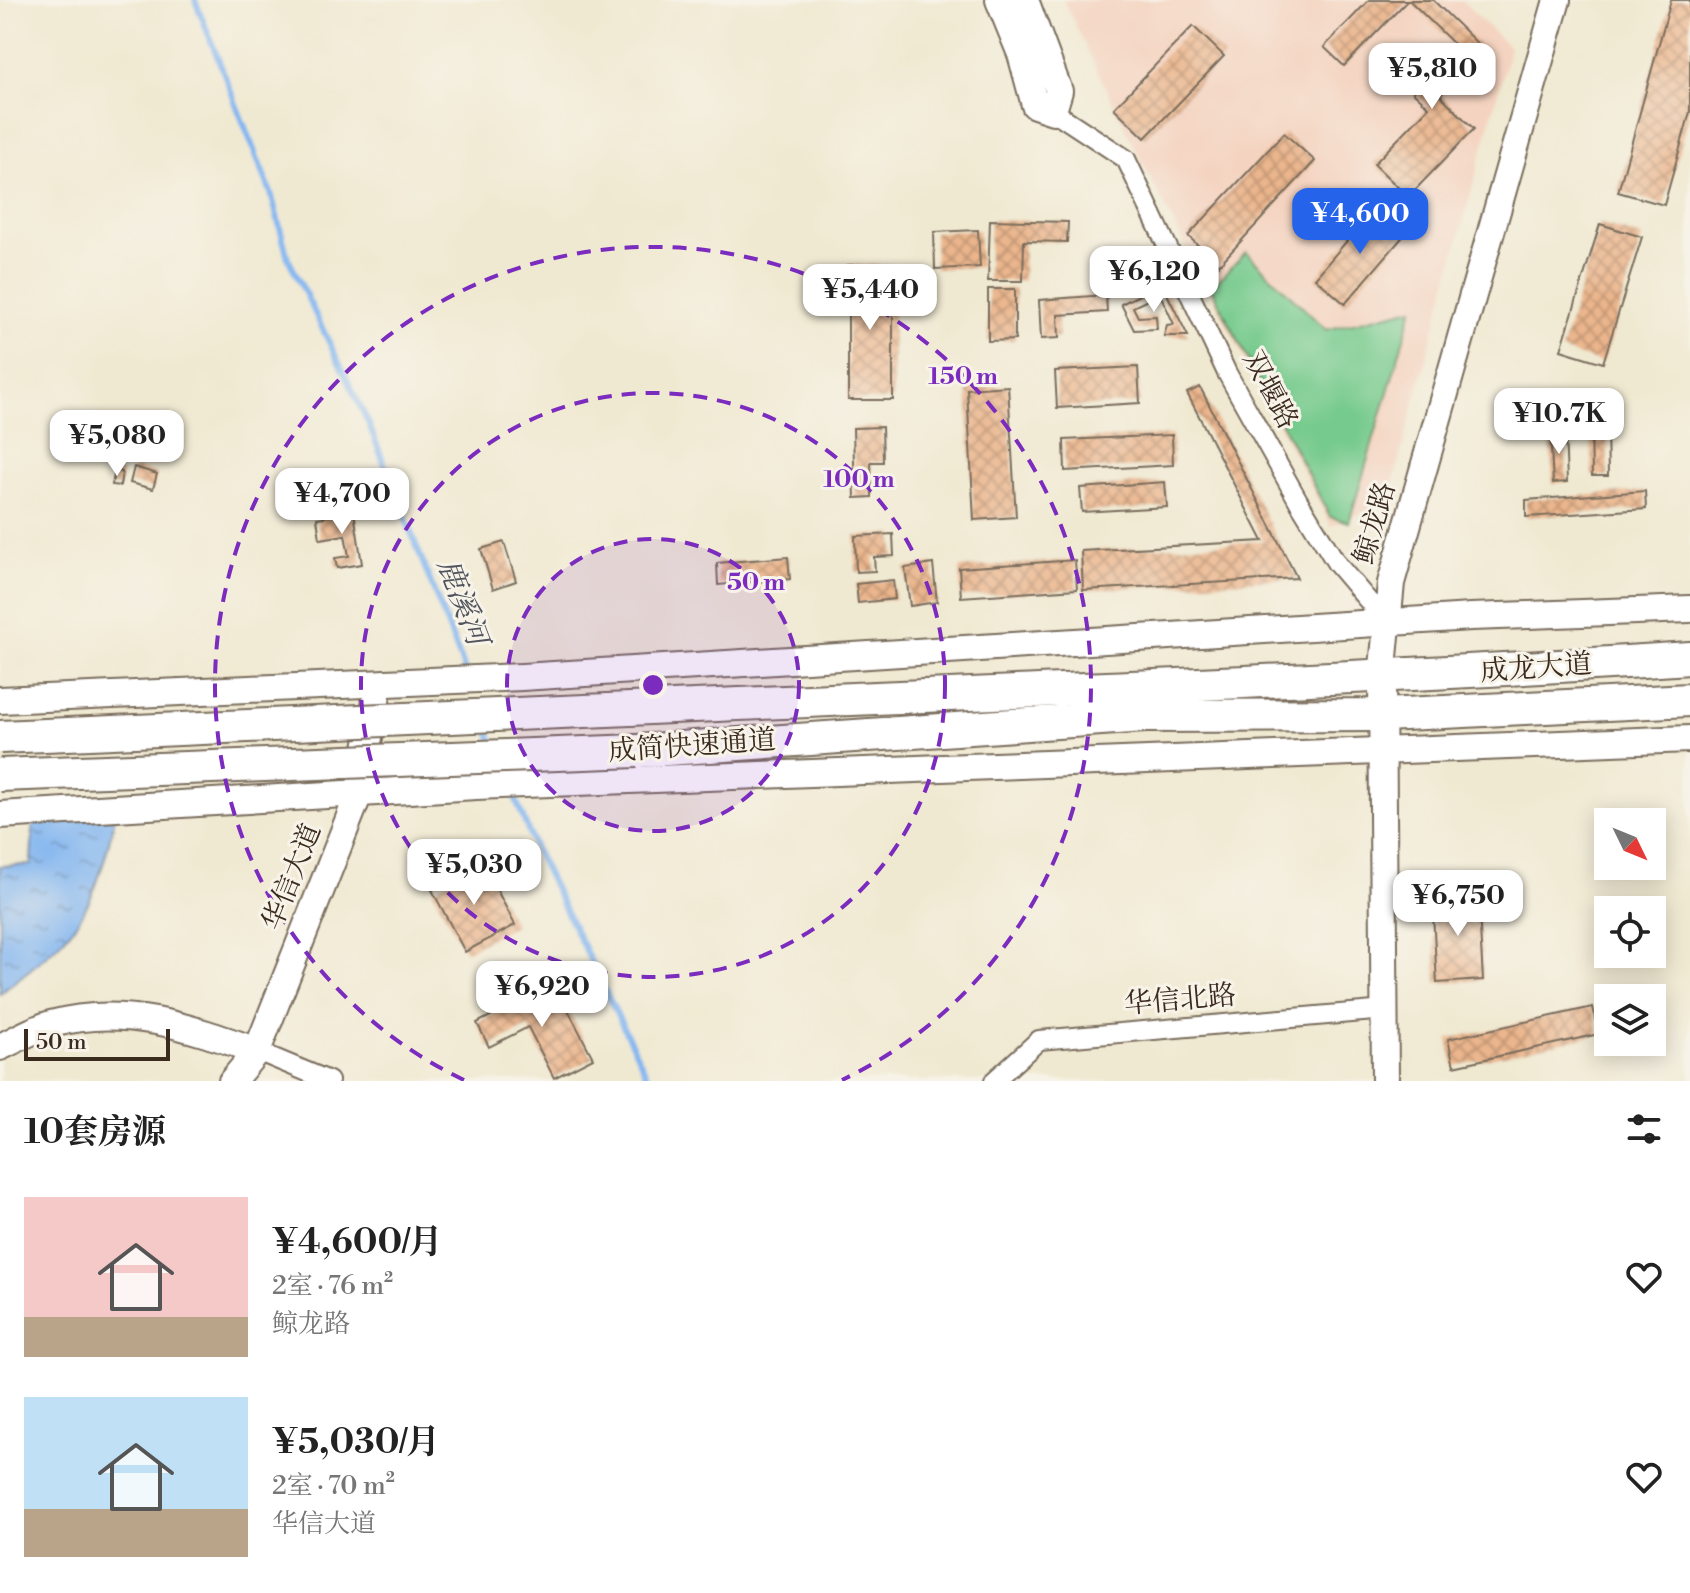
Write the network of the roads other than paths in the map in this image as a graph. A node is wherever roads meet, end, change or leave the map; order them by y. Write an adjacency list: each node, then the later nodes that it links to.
1 (999, 0): 4 (street)
2 (1025, 0): 4 (street)
3 (1557, 0): 6 (street, 鲸龙路)
4 (1053, 111): 6 (street, 双堰路)
5 (1690, 609): 6 (street)
6 (1387, 623): 8 (street, 鲸龙路); 9 (street)
7 (1690, 658): 8 (highway, 成龙大道)
8 (1382, 678): 12 (street, 鲸龙路); 13 (highway, 成简快速通道, bridge)
9 (379, 684): 10 (street); 17 (street, 华信大道)
10 (0, 700)
11 (1690, 700): 12 (highway, 成龙大道)
12 (1384, 715): 15 (street, 鲸龙路); 16 (highway, 成简快速通道, bridge)
13 (0, 737)
14 (1690, 739): 15 (street)
15 (1382, 752): 17 (street); 19 (street, 鲸龙路)
16 (0, 775)
17 (358, 796): 18 (street); 21 (street, 华信大道)
18 (0, 815)
19 (1386, 1010): 24 (street, 华信北路); 25 (street, 鲸龙路)
20 (0, 1047): 21 (street)
21 (257, 1051): 22 (street, 华信大道); 23 (street)
22 (232, 1081)
23 (329, 1081)
24 (994, 1081)
25 (1385, 1081)

